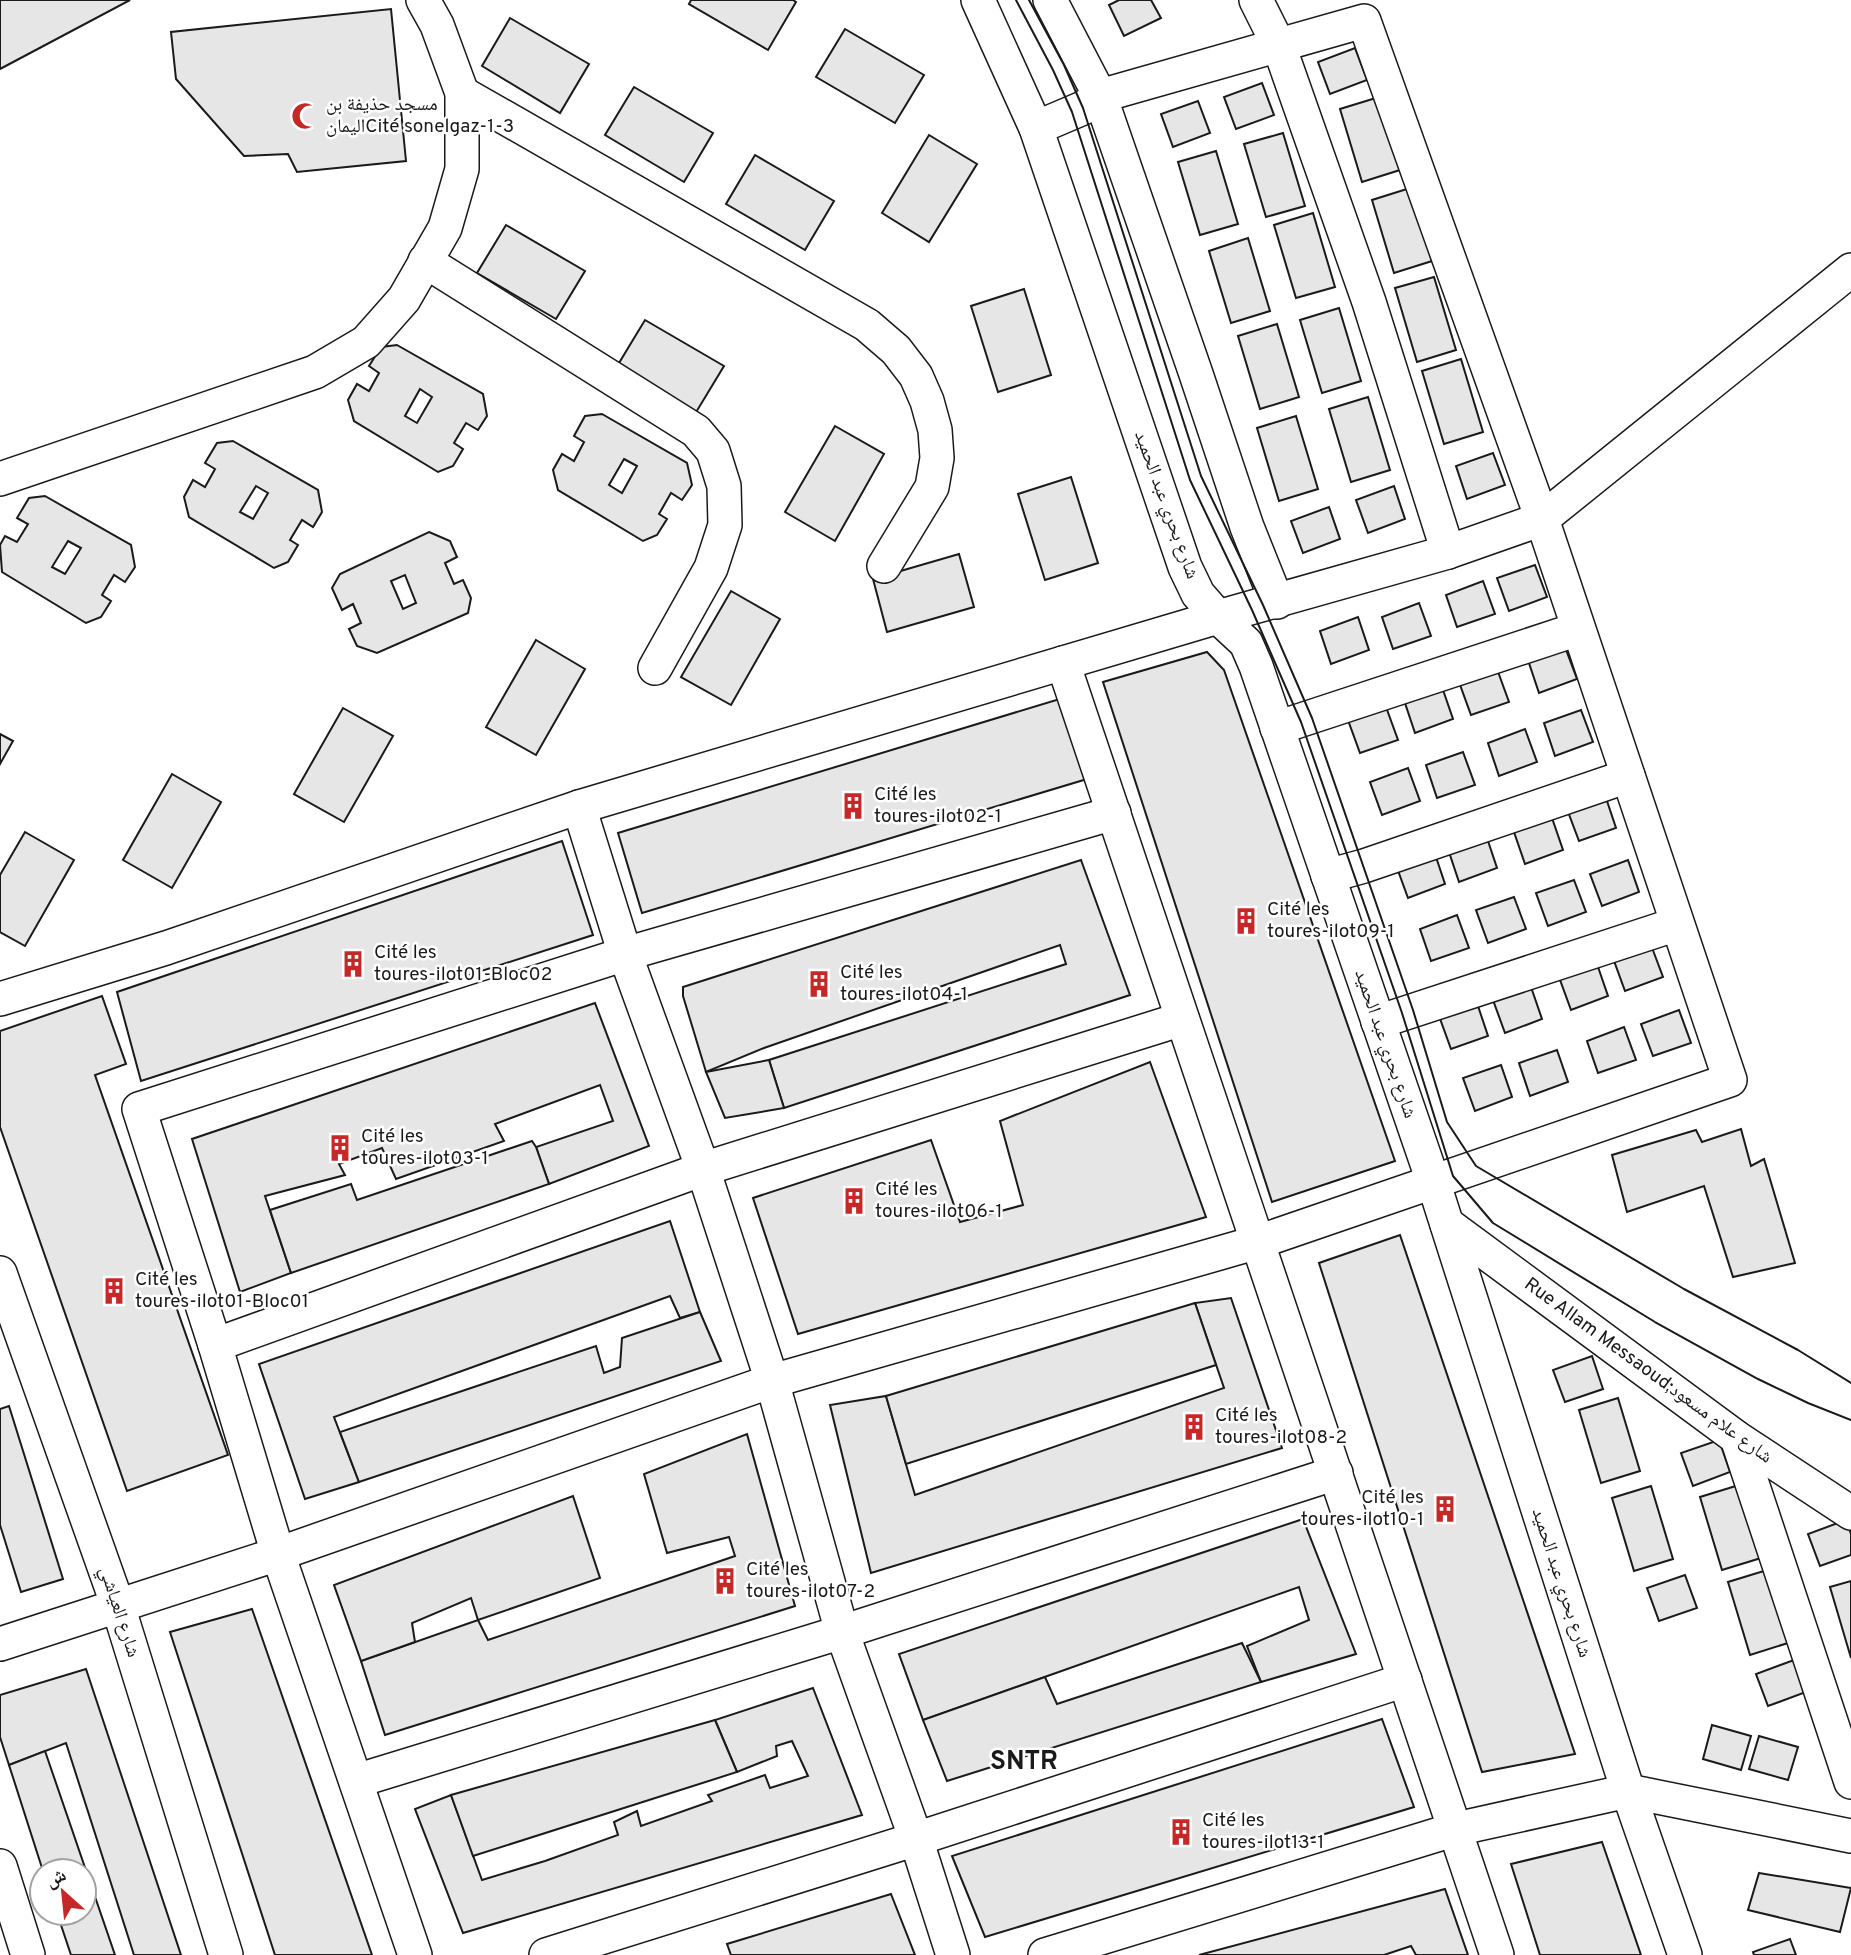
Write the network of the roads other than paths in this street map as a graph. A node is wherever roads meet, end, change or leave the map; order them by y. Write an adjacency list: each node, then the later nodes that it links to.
1 (422, 0): 6 (street)
2 (978, 0): 8 (street, شارع بحري عبد الحميد)
3 (1050, 0): 7 (street)
4 (1256, 0): 5 (street)
5 (1279, 47): 7 (street); 12 (street); 13 (street)
6 (462, 93): 9 (street); 14 (street)
7 (1100, 96): 8 (street); 15 (street)
8 (1036, 128): 16 (street, شارع بحري عبد الحميد)
9 (425, 261): 11 (street); 19 (street)
10 (1851, 270): 12 (street)
11 (0, 479)
12 (1542, 519): 13 (street); 17 (street)
13 (1448, 552): 15 (street)
14 (884, 566)
15 (1277, 602): 16 (street)
16 (1218, 617): 18 (street); 20 (street, شارع بحري عبد الحميد)
17 (1578, 629): 20 (street); 21 (street)
18 (1063, 663): 22 (street); 23 (street)
19 (654, 668)
20 (1277, 728): 24 (street, شارع بحري عبد الحميد)
21 (1628, 776): 24 (street); 25 (street)
22 (579, 807): 26 (street); 27 (street)
23 (1114, 813): 26 (street); 28 (street)
24 (1328, 876): 29 (street, شارع بحري عبد الحميد)
25 (1677, 924): 29 (street); 31 (street)
26 (625, 954): 30 (street); 35 (street)
27 (0, 999)
28 (1182, 1019): 30 (street); 33 (street)
29 (1378, 1022): 31 (street, شارع بحري عبد الحميد)
30 (703, 1169): 35 (street); 37 (street)
31 (1433, 1181): 32 (street, شارع بحري عبد الحميد); 33 (street)
32 (1447, 1224): 38 (street, Rue Allam Messaoud;شارع علام مسعود); 48 (street, شارع بحري عبد الحميد)
33 (1258, 1242): 37 (street); 39 (street)
34 (0, 1273): 36 (street, شارع العياشي)
35 (215, 1345): 41 (street)
36 (12, 1347): 42 (street, شارع العياشي)
37 (772, 1381): 41 (street); 43 (street)
38 (1737, 1438): 40 (street, Rue Allam Messaoud;شارع علام مسعود); 47 (street)
39 (1336, 1473): 43 (street); 45 (street)
40 (1851, 1513)
41 (278, 1554): 42 (street); 46 (street)
42 (118, 1606): 44 (street); 54 (street, شارع العياشي)
43 (842, 1632): 46 (street); 51 (street)
44 (2, 1637)
45 (1405, 1680): 49 (street); 51 (street)
46 (356, 1781): 55 (street)
47 (1851, 1782)
48 (1628, 1791): 49 (street); 50 (street); 60 (street, شارع بحري عبد الحميد)
49 (1456, 1829): 58 (street); 59 (street)
50 (1851, 1836)
51 (916, 1839): 56 (street); 57 (street)
52 (1, 1871): 53 (street)
53 (27, 1955)
54 (226, 1955)
55 (415, 1955)
56 (546, 1955)
57 (953, 1955)
58 (1045, 1955)
59 (1497, 1955)
60 (1685, 1955)

